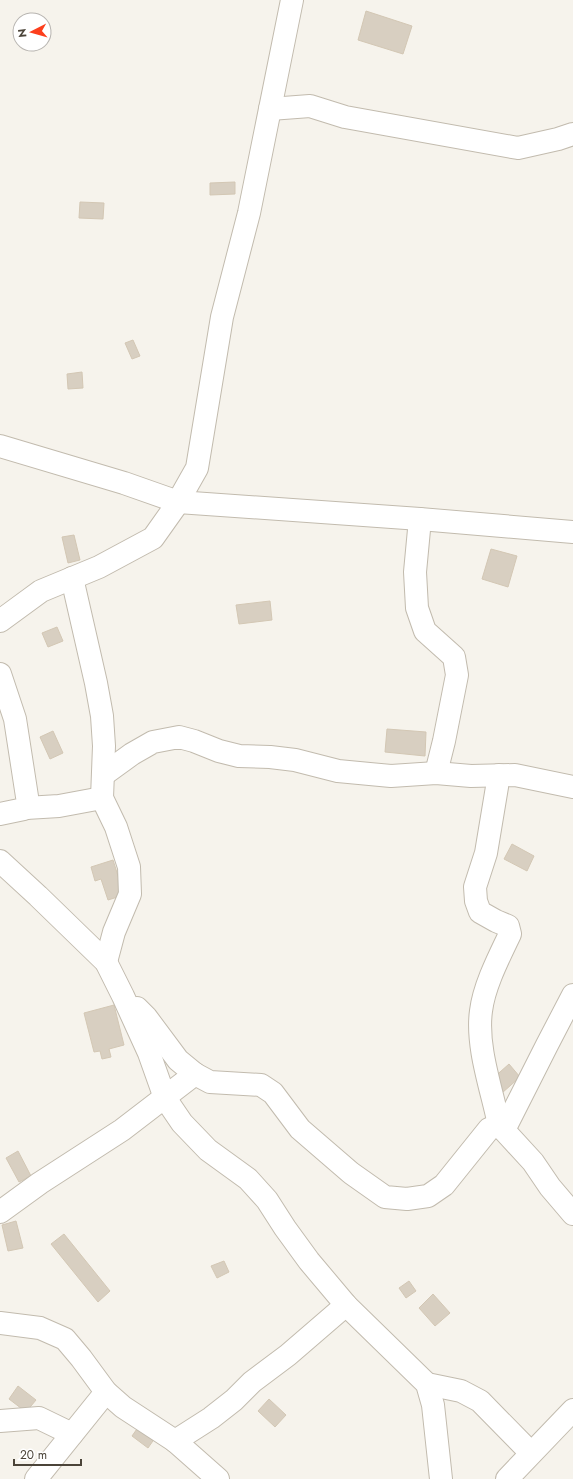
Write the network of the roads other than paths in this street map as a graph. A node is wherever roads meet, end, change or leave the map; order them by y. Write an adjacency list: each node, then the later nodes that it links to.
1 (292, 0): 2 (street)
2 (270, 109): 3 (street); 5 (street)
3 (573, 134)
4 (0, 446): 5 (street)
5 (178, 502): 6 (street); 8 (street)
6 (420, 519): 7 (street); 11 (street)
7 (573, 532)
8 (72, 578): 9 (street); 12 (street)
9 (0, 621)
10 (0, 674): 16 (street)
11 (436, 773): 12 (street); 13 (street)
12 (103, 775): 15 (street)
13 (498, 775): 14 (street); 24 (street)
14 (573, 787)
15 (102, 798): 16 (street); 19 (street)
16 (26, 808): 17 (street)
17 (0, 814)
18 (0, 861): 19 (street)
19 (106, 962): 21 (street)
20 (573, 995): 24 (street)
21 (123, 996): 22 (street); 23 (street)
22 (195, 1074): 23 (street); 24 (street)
23 (165, 1098): 25 (street); 27 (street)
24 (502, 1127): 26 (street)
25 (0, 1212)
26 (573, 1214)
27 (346, 1305): 29 (street); 34 (street)
28 (0, 1323): 30 (street)
29 (428, 1384): 35 (street); 38 (street)
30 (106, 1392): 33 (street); 34 (street)
31 (573, 1410): 35 (street)
32 (0, 1421): 33 (street)
33 (72, 1434): 36 (street)
34 (175, 1441): 37 (street)
35 (531, 1453): 39 (street)
36 (36, 1479)
37 (218, 1479)
38 (441, 1479)
39 (507, 1479)

